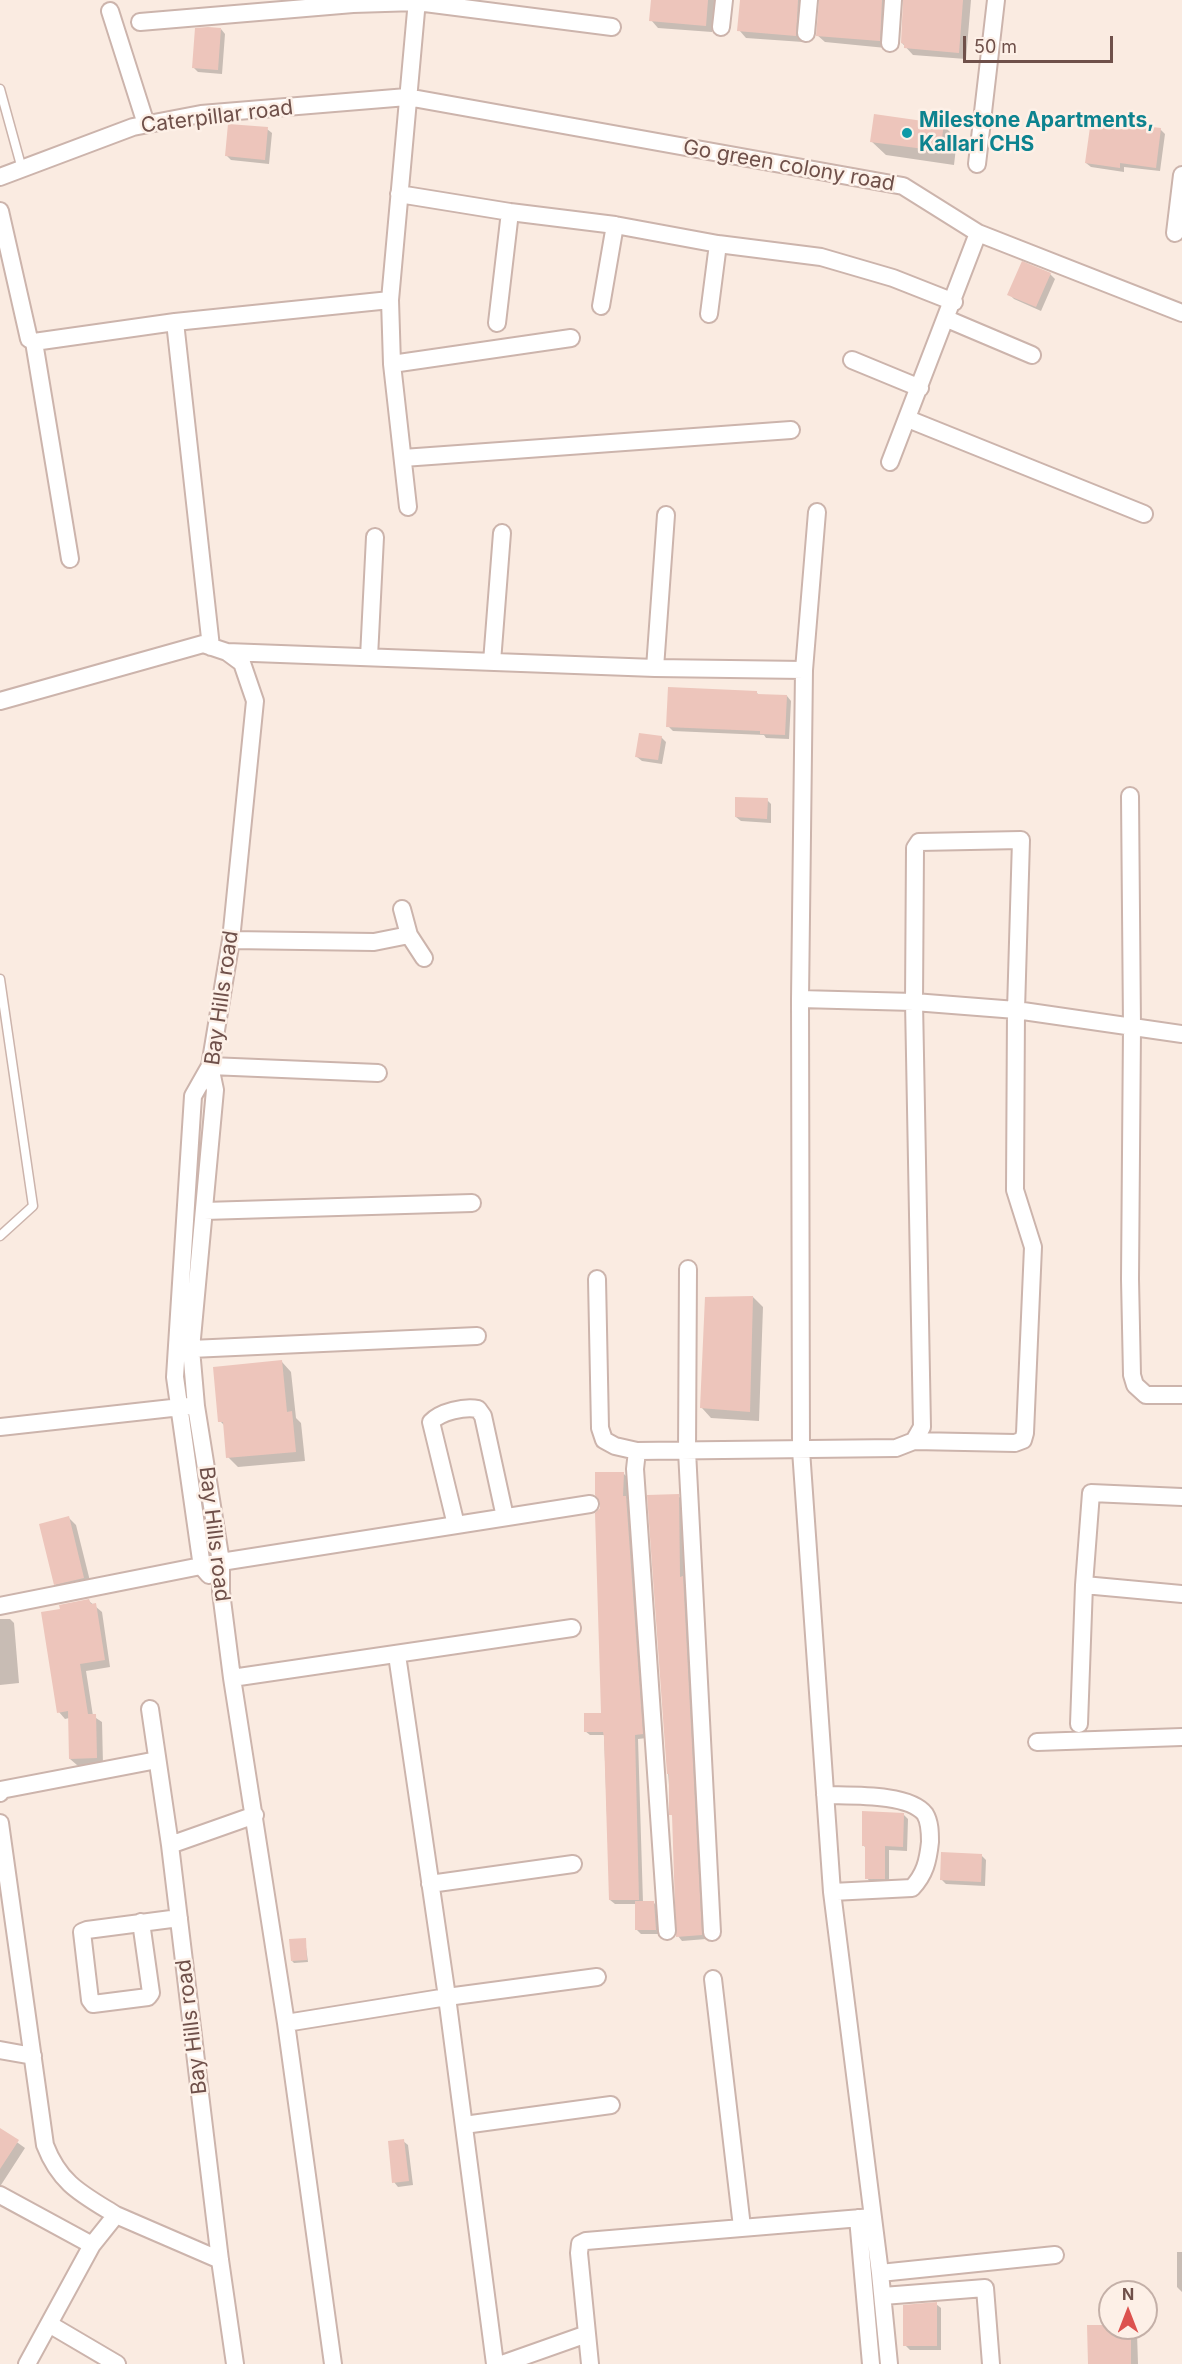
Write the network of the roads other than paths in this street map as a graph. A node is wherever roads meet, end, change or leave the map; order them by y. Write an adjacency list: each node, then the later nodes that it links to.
1 (724, 0): 9 (street)
2 (809, 0): 10 (street)
3 (893, 0): 11 (street)
4 (996, 0): 15 (street)
5 (417, 1): 7 (street); 8 (street); 13 (street)
6 (110, 11): 14 (street)
7 (140, 22)
8 (612, 27)
9 (721, 27)
10 (806, 33)
11 (890, 43)
12 (0, 89): 16 (lane)
13 (407, 97): 14 (street, Caterpillar road); 19 (street); 24 (street, Go green colony road)
14 (146, 124): 16 (street, Caterpillar road)
15 (977, 164)
16 (22, 169): 18 (street, Caterpillar road)
17 (1182, 176): 23 (street)
18 (0, 177)
19 (399, 194): 21 (street); 26 (street)
20 (0, 211): 35 (street)
21 (510, 213): 22 (street); 33 (street)
22 (615, 225): 25 (street); 28 (street)
23 (1175, 233)
24 (978, 234): 27 (street); 29 (street, Go green colony road)
25 (718, 244): 27 (street); 30 (street)
26 (390, 300): 32 (street); 38 (street)
27 (954, 302): 31 (street)
28 (601, 306)
29 (1182, 313)
30 (709, 314)
31 (947, 319): 36 (street); 39 (street)
32 (175, 322): 35 (street); 51 (street)
33 (497, 323)
34 (571, 338): 38 (street)
35 (34, 342): 50 (street)
36 (1032, 355)
37 (852, 360): 39 (street)
38 (392, 364): 42 (street)
39 (920, 388): 40 (street)
40 (908, 419): 43 (street); 47 (street)
41 (790, 430): 42 (street)
42 (403, 458): 44 (street)
43 (890, 462)
44 (408, 507)
45 (817, 512): 55 (street)
46 (666, 514): 54 (street)
47 (1144, 514)
48 (502, 533): 53 (street)
49 (375, 537): 52 (street)
50 (70, 559)
51 (219, 649): 52 (street); 56 (street); 60 (street, Bay Hills road)
52 (369, 657): 53 (street)
53 (492, 662): 54 (street)
54 (655, 668): 55 (street)
55 (804, 670): 63 (street)
56 (0, 701)
57 (1130, 796): 66 (street)
58 (402, 909): 59 (street)
59 (409, 934): 60 (street); 61 (street)
60 (231, 940): 68 (street, Bay Hills road)
61 (424, 958)
62 (0, 979): 72 (lane)
63 (801, 999): 64 (street); 82 (street)
64 (914, 1002): 65 (street); 65 (street); 81 (street)
65 (1016, 1010): 66 (street); 81 (street)
66 (1132, 1027): 67 (street); 77 (street)
67 (1182, 1034)
68 (210, 1066): 69 (street); 71 (street, Bay Hills road); 79 (street)
69 (378, 1073)
70 (472, 1203): 71 (street)
71 (204, 1211): 76 (street, Bay Hills road)
72 (0, 1236)
73 (688, 1269): 84 (street)
74 (597, 1279): 83 (street)
75 (477, 1336): 76 (street)
76 (191, 1349): 78 (street, Bay Hills road)
77 (1182, 1395)
78 (196, 1406): 79 (street); 89 (street, Bay Hills road)
79 (179, 1407): 80 (street); 90 (street)
80 (0, 1427)
81 (914, 1441): 82 (street)
82 (801, 1450): 84 (street); 104 (street)
83 (637, 1451): 84 (street); 113 (street)
84 (687, 1451): 114 (street)
85 (1182, 1497): 91 (street)
86 (590, 1504): 87 (street)
87 (505, 1517): 88 (street); 88 (street)
88 (456, 1525): 89 (street)
89 (221, 1562): 90 (street); 92 (street, Bay Hills road)
90 (202, 1567): 92 (street); 94 (street)
91 (1084, 1585): 93 (street); 99 (street)
92 (221, 1592): 97 (street, Bay Hills road)
93 (1182, 1594)
94 (0, 1606)
95 (573, 1628): 96 (street)
96 (397, 1655): 97 (street); 109 (street)
97 (232, 1678): 105 (street, Bay Hills road)
98 (150, 1708): 102 (street, Bay Hills road)
99 (1079, 1724)
100 (1182, 1737): 101 (street)
101 (1037, 1742)
102 (157, 1760): 103 (street); 107 (street, Bay Hills road)
103 (0, 1793)
104 (825, 1795): 110 (street); 110 (street)
105 (255, 1815): 107 (street); 118 (street, Bay Hills road)
106 (0, 1823): 120 (street)
107 (170, 1845): 111 (street, Bay Hills road)
108 (573, 1864): 109 (street)
109 (430, 1884): 117 (street)
110 (832, 1892): 125 (street)
111 (178, 1918): 112 (street); 129 (street, Bay Hills road)
112 (141, 1922): 112 (street)
113 (667, 1931)
114 (712, 1932)
115 (597, 1977): 117 (street)
116 (713, 1979): 126 (street)
117 (447, 1997): 118 (street); 122 (street)
118 (286, 2023): 137 (street, Bay Hills road)
119 (0, 2050): 120 (street)
120 (33, 2056): 124 (street)
121 (611, 2105): 122 (street)
122 (464, 2125): 138 (street)
123 (0, 2196): 127 (street)
124 (116, 2215): 127 (street); 129 (street)
125 (865, 2217): 126 (street); 130 (street); 141 (street)
126 (742, 2227): 133 (street)
127 (92, 2245): 132 (street)
128 (1055, 2255): 130 (street)
129 (220, 2260): 136 (street, Bay Hills road)
130 (880, 2273): 131 (street)
131 (883, 2296): 142 (street); 143 (street)
132 (49, 2324): 134 (street); 135 (street)
133 (586, 2334): 139 (street); 140 (street)
134 (27, 2364)
135 (117, 2364)
136 (235, 2364)
137 (333, 2364)
138 (495, 2364)
139 (502, 2364)
140 (590, 2364)
141 (871, 2364)
142 (889, 2364)
143 (991, 2364)

